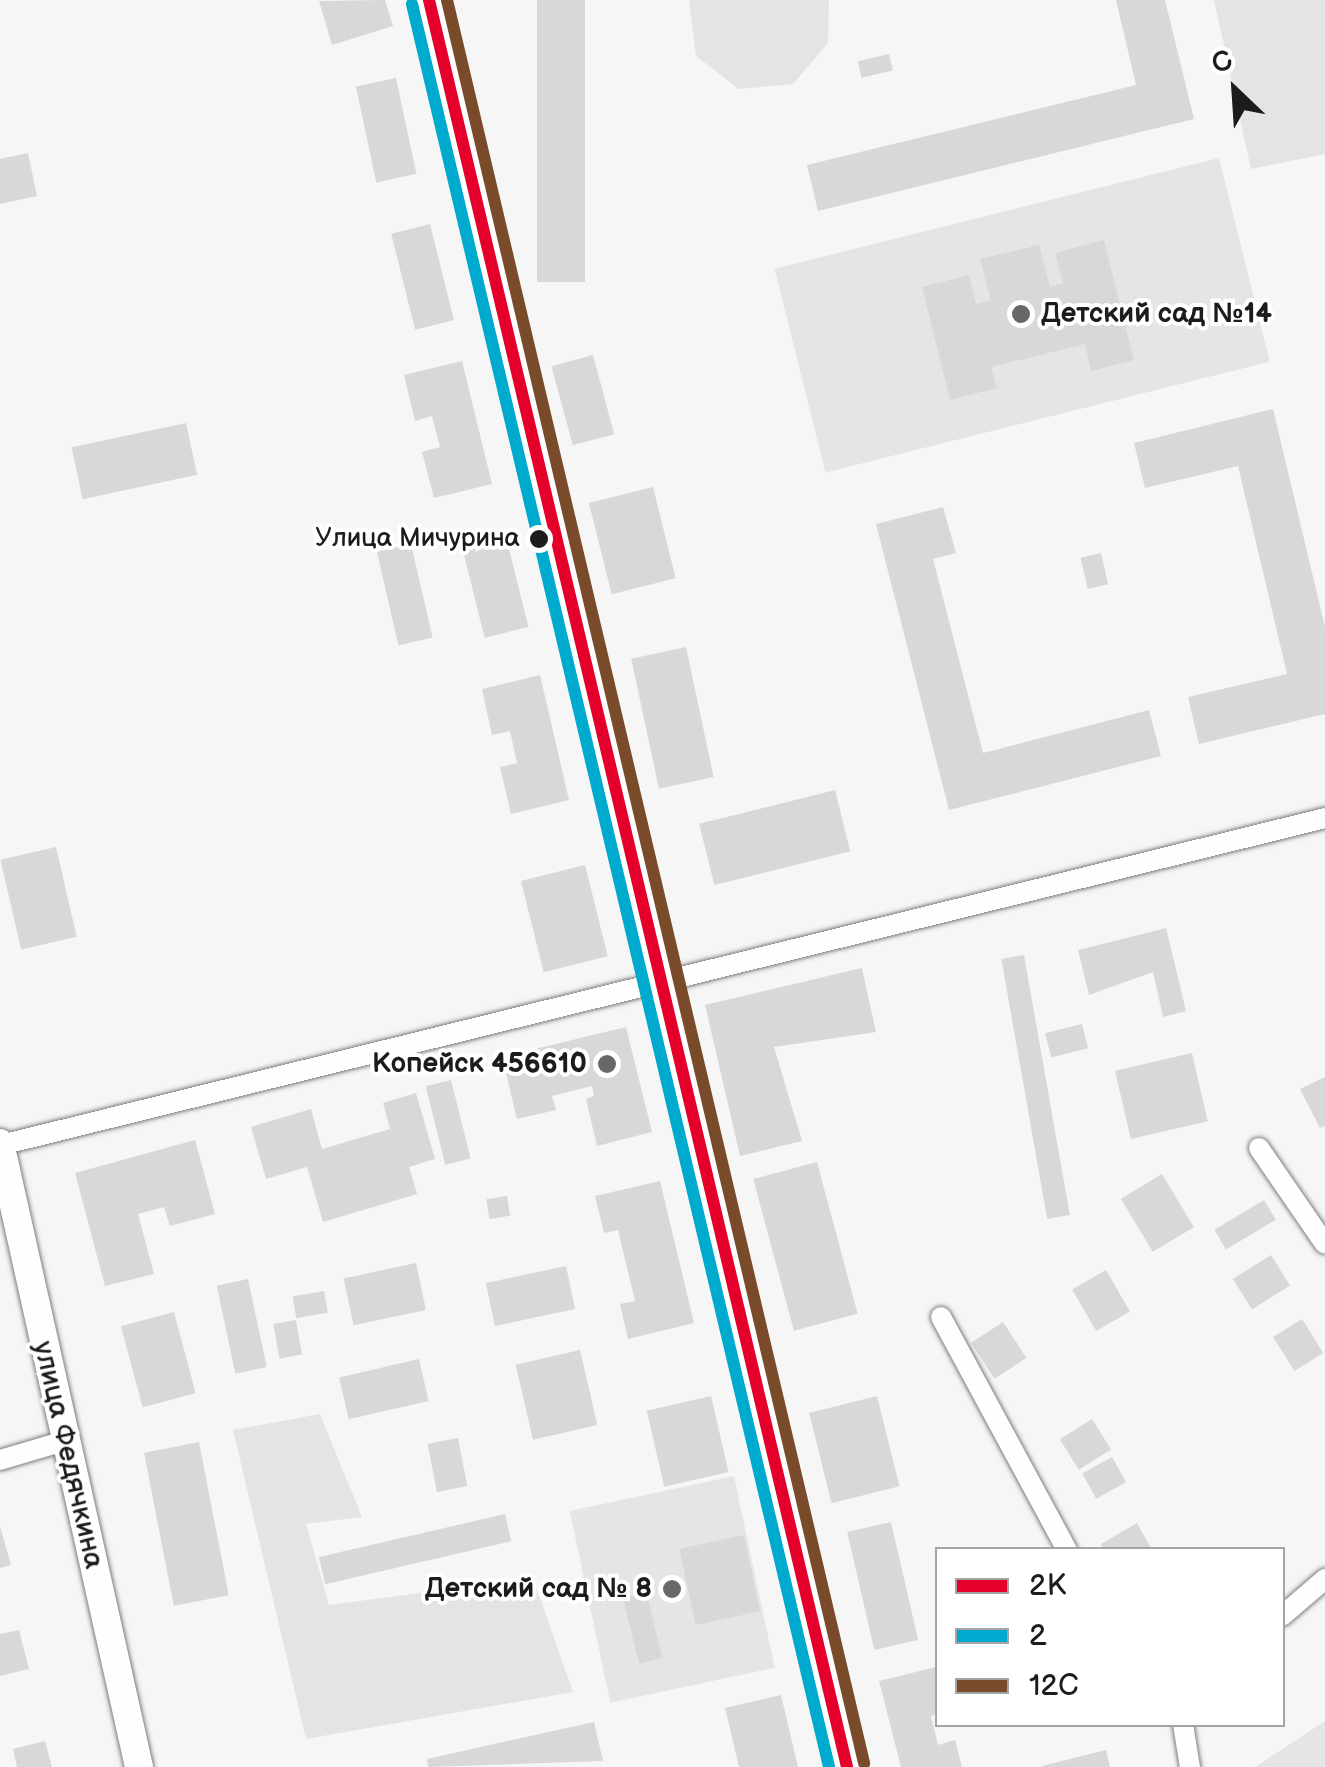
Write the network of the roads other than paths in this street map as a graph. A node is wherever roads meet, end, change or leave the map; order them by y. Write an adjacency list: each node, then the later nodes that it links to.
1 (429, 0): 3 (main road)
2 (1325, 818): 3 (street)
3 (661, 977): 4 (street); 15 (main road)
4 (0, 1144): 8 (street, улица Федячкина)
5 (1259, 1148): 6 (street)
6 (1325, 1244)
7 (941, 1316): 10 (street)
8 (64, 1442): 9 (street); 14 (street, улица Федячкина)
9 (0, 1460)
10 (1066, 1547)
11 (1325, 1579): 12 (street)
12 (1285, 1613)
13 (1183, 1727): 16 (street)
14 (140, 1767)
15 (847, 1767)
16 (1190, 1767)

